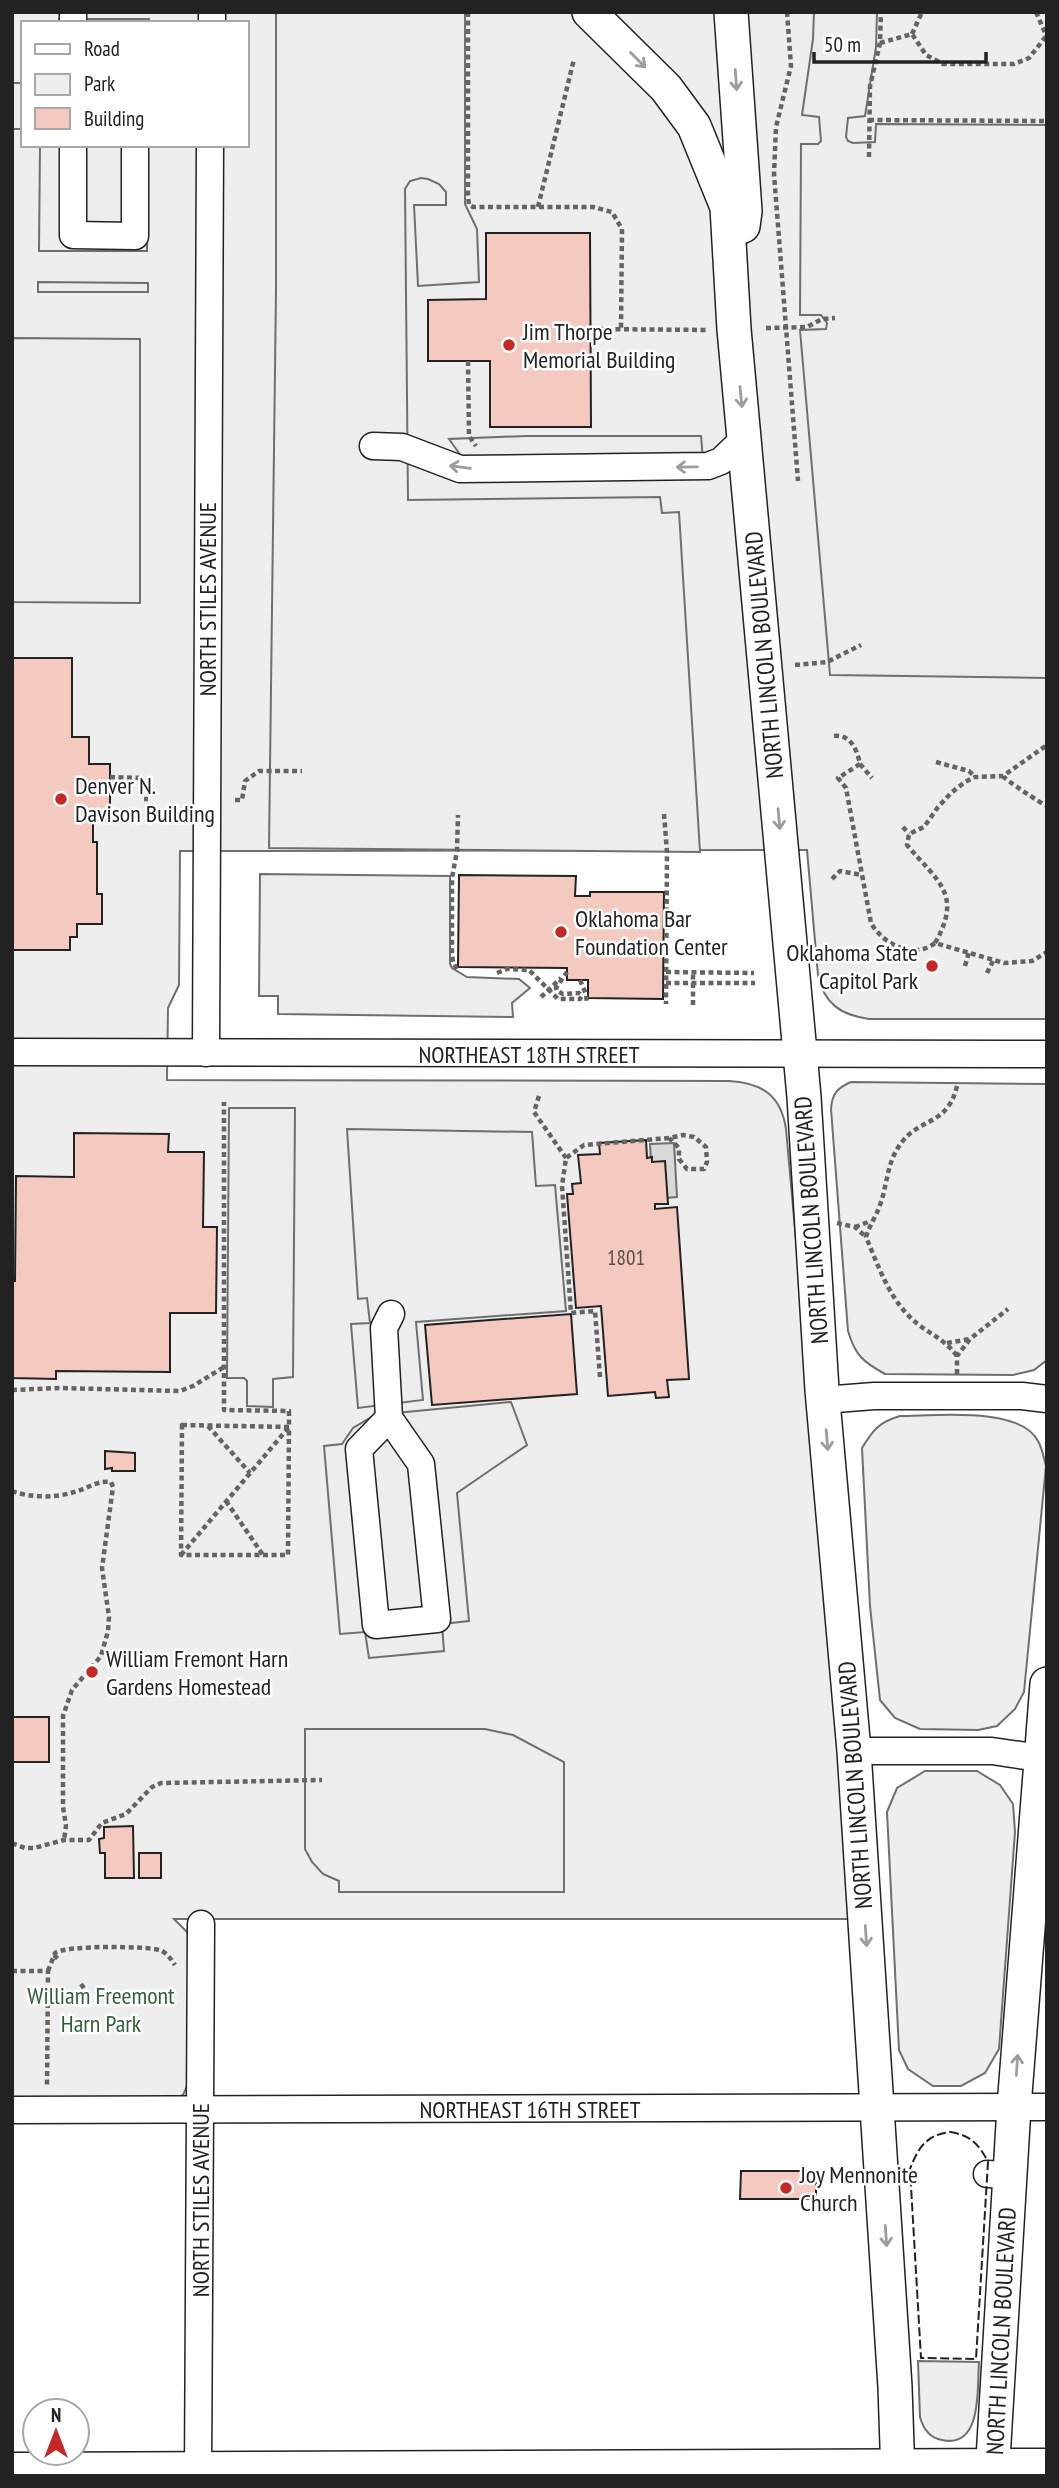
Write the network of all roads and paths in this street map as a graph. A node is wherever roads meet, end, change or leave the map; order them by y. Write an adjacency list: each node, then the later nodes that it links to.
1 (468, 12): 18 (path)
2 (589, 12): 23 (main road, NORTH LINCOLN BOULEVARD, one-way to 23)
3 (731, 12): 23 (main road, one-way to 23)
4 (787, 12): 20 (path)
5 (881, 12): 10 (path)
6 (922, 12): 8 (path)
7 (1036, 12): 9 (path)
8 (912, 34): 9 (path); 10 (path)
9 (1047, 35)
10 (880, 43): 12 (path)
11 (574, 60): 18 (path)
12 (869, 120): 13 (path); 17 (path)
13 (1047, 121)
14 (73, 147): 15 (street)
15 (135, 147)
16 (210, 147): 69 (street, NORTH STILES AVENUE)
17 (869, 157)
18 (538, 207): 22 (path)
19 (835, 318): 20 (path)
20 (786, 327): 23 (path); 28 (path)
21 (590, 329): 22 (path)
22 (621, 329): 23 (path)
23 (737, 329): 25 (main road, NORTH LINCOLN BOULEVARD, one-way to 25)
24 (468, 361): 27 (path)
25 (745, 438): 27 (street, one-way to 27); 71 (main road, NORTH LINCOLN BOULEVARD, one-way to 71)
26 (373, 446): 27 (street, one-way to 26)
27 (494, 469)
28 (798, 481)
29 (861, 645): 30 (path)
30 (795, 665)
31 (834, 736): 34 (path)
32 (1047, 745): 36 (path)
33 (936, 762): 38 (path)
34 (860, 764): 40 (path); 47 (path)
35 (302, 771): 41 (path)
36 (1003, 776): 38 (path); 42 (path)
37 (110, 777): 39 (path)
38 (975, 777): 46 (path)
39 (143, 778)
40 (872, 778)
41 (235, 800)
42 (1047, 806)
43 (664, 814): 59 (path)
44 (458, 815): 54 (path)
45 (903, 827): 46 (path)
46 (909, 834): 49 (path)
47 (862, 875): 48 (path); 49 (path)
48 (832, 879)
49 (935, 943): 50 (path)
50 (969, 952): 52 (path); 53 (path)
51 (1047, 952): 52 (path)
52 (993, 961): 58 (path)
53 (965, 965)
54 (457, 969)
55 (693, 973): 56 (path); 59 (path); 61 (path)
56 (754, 973)
57 (497, 974): 63 (path)
58 (988, 974)
59 (665, 977): 61 (path); 66 (path)
60 (580, 979): 65 (path)
61 (692, 983): 62 (path); 67 (path)
62 (755, 983)
63 (548, 990): 63 (path); 64 (path)
64 (541, 997)
65 (587, 1004)
66 (666, 1004)
67 (692, 1005)
68 (12, 1052): 69 (street, NORTHEAST 18TH STREET)
69 (206, 1053): 71 (street, NORTHEAST 18TH STREET)
70 (1047, 1054): 71 (street, NORTHEAST 18TH STREET)
71 (800, 1055): 89 (main road, NORTH LINCOLN BOULEVARD)
72 (957, 1086): 77 (path)
73 (539, 1096): 76 (path)
74 (225, 1102): 84 (path)
75 (669, 1138): 75 (path); 76 (path)
76 (566, 1158): 85 (path)
77 (871, 1221): 78 (path); 82 (path)
78 (855, 1227)
79 (1008, 1309): 81 (path)
80 (391, 1314): 90 (street)
81 (970, 1339): 82 (path); 83 (path)
82 (947, 1343): 83 (path)
83 (957, 1356): 87 (path)
84 (223, 1367): 86 (path); 92 (path)
85 (600, 1377)
86 (12, 1390)
87 (957, 1396): 88 (street); 89 (street)
88 (1047, 1399)
89 (823, 1400): 99 (main road, NORTH LINCOLN BOULEVARD, one-way to 99)
90 (389, 1418): 90 (street)
91 (207, 1425): 92 (path); 93 (path); 96 (path)
92 (289, 1427): 93 (path); 97 (path)
93 (250, 1473): 95 (path)
94 (12, 1491): 102 (path)
95 (226, 1501): 96 (path); 97 (path)
96 (181, 1555): 97 (path)
97 (263, 1555)
98 (1047, 1684): 100 (main road, NORTH LINCOLN BOULEVARD)
99 (854, 1751): 100 (street); 115 (main road, NORTH LINCOLN BOULEVARD, one-way to 115)
100 (1043, 1758): 116 (main road, NORTH LINCOLN BOULEVARD, one-way to 100)
101 (322, 1780): 102 (path)
102 (64, 1840): 103 (path)
103 (12, 1843)
104 (201, 1924): 118 (street, NORTH STILES AVENUE)
105 (54, 1955): 106 (path); 107 (path); 108 (path)
106 (60, 1961)
107 (177, 1968)
108 (48, 1971): 109 (path); 112 (path)
109 (12, 1972)
110 (81, 1984): 111 (path)
111 (88, 1994)
112 (48, 2022): 113 (path); 114 (path)
113 (54, 2022)
114 (47, 2087)
115 (878, 2107): 116 (street, NORTHEAST 16TH STREET); 118 (street, NORTHEAST 16TH STREET); 123 (main road, NORTH LINCOLN BOULEVARD, one-way to 123)
116 (1014, 2107): 117 (street, NORTHEAST 16TH STREET); 124 (main road, NORTH LINCOLN BOULEVARD)
117 (1047, 2107)
118 (200, 2109): 119 (street, NORTHEAST 16TH STREET); 125 (street, NORTH STILES AVENUE)
119 (12, 2110)
120 (1047, 2462): 124 (street)
121 (12, 2466): 125 (street)
122 (751, 2469): 123 (street); 125 (street)
123 (898, 2469): 124 (street)
124 (993, 2469)
125 (198, 2470)

